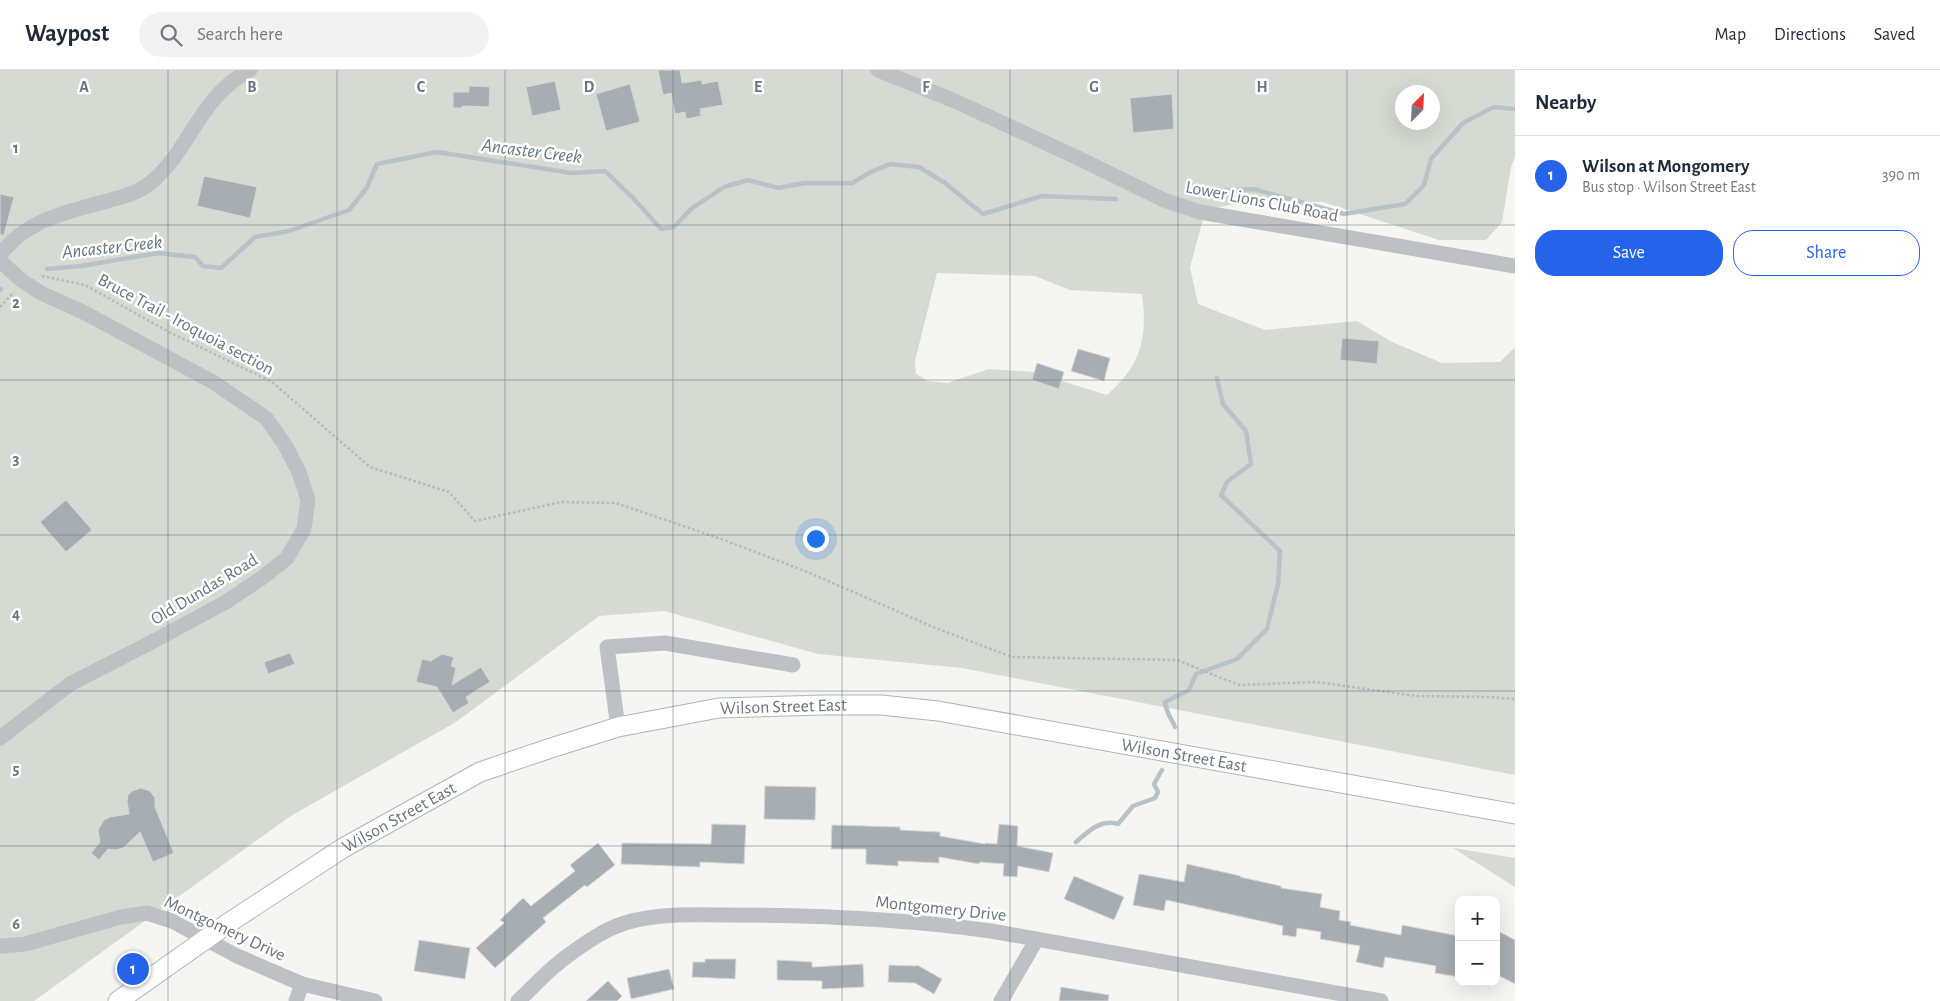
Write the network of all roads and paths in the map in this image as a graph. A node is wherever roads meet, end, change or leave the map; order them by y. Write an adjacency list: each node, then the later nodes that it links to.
1 (250, 70): 3 (street, Old Dundas Road)
2 (878, 70): 4 (street, Lower Lions Club Road)
3 (2, 261): 5 (street, Old Dundas Road)
4 (1515, 266)
5 (22, 281): 6 (path); 8 (path, Bruce Trail - Iroquoia section); 10 (street, Old Dundas Road)
6 (0, 307)
7 (793, 665): 9 (street)
8 (1515, 699)
9 (618, 728): 11 (main road, Wilson Street East); 12 (main road, Wilson Street East)
10 (0, 738)
11 (1515, 814)
12 (206, 939): 14 (street, Montgomery Drive); 15 (street, Montgomery Drive); 17 (main road, Wilson Street East)
13 (1037, 939): 16 (street, Montgomery Drive); 21 (street); 22 (street, Montgomery Drive)
14 (0, 946)
15 (302, 984): 18 (street); 19 (street, Montgomery Drive)
16 (535, 995): 20 (street, Montgomery Drive)
17 (118, 1001)
18 (296, 1001)
19 (375, 1001)
20 (518, 1001)
21 (1001, 1001)
22 (1381, 1001)

